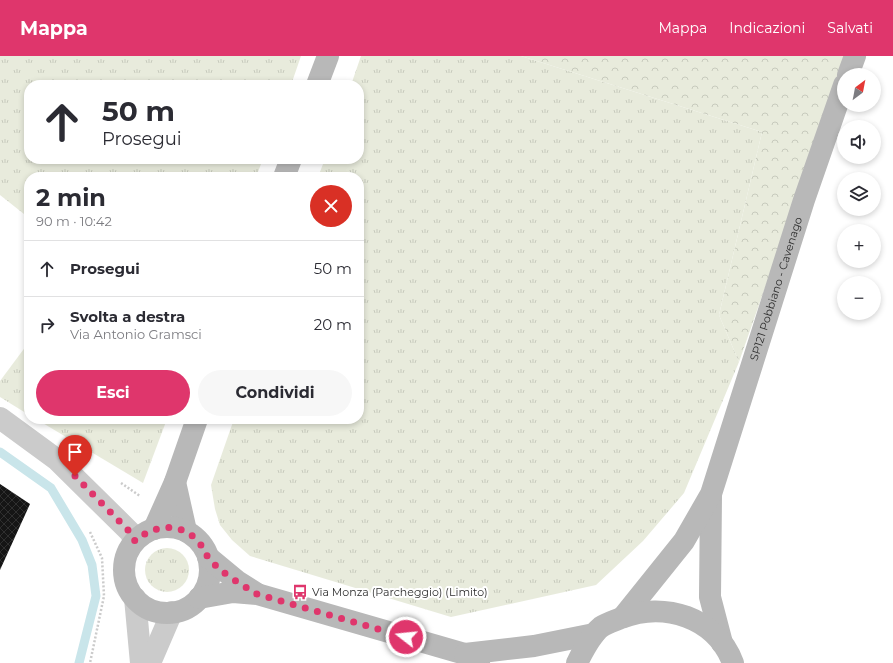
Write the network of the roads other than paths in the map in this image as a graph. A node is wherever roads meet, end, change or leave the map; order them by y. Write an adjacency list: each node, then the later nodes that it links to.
1 (328, 56): 4 (street)
2 (855, 56): 3 (street)
3 (851, 68)
4 (319, 80)
5 (837, 105): 9 (street, SP121 Pobbiano - Cavenago)
6 (0, 418): 12 (street)
7 (195, 424): 8 (street)
8 (175, 482): 10 (street); 11 (street)
9 (711, 494): 18 (street, SP121 Pobbiano - Cavenago); 20 (street, SP121 Pobbiano - Cavenago)
10 (154, 529): 11 (street); 12 (street)
11 (186, 531): 13 (street)
12 (135, 541): 15 (street)
13 (208, 557): 14 (street); 16 (street)
14 (257, 594): 16 (street); 21 (street)
15 (135, 598): 17 (street); 22 (street)
16 (199, 598): 17 (street)
17 (172, 612): 23 (street)
18 (623, 617): 19 (street); 20 (street)
19 (594, 634): 21 (street); 24 (street)
20 (722, 643): 25 (street)
21 (472, 658)
22 (141, 663)
23 (150, 663)
24 (578, 663)
25 (733, 663)

